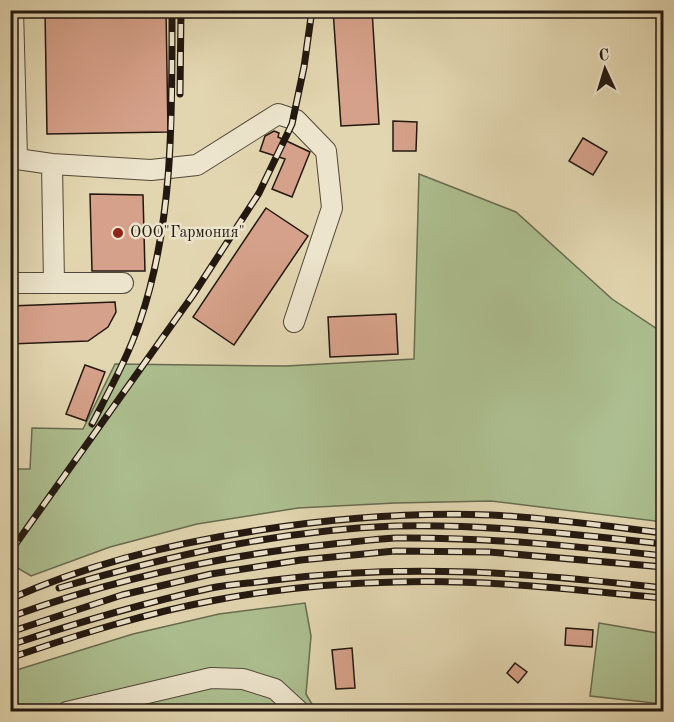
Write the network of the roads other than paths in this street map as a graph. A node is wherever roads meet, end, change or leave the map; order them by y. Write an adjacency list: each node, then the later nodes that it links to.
1 (13, 10): 2 (street)
2 (14, 158): 3 (street)
3 (52, 164): 5 (street); 7 (street)
4 (10, 283): 5 (street)
5 (54, 283): 6 (street)
6 (123, 283)
7 (294, 322)
8 (67, 711): 9 (street)
9 (300, 711)

